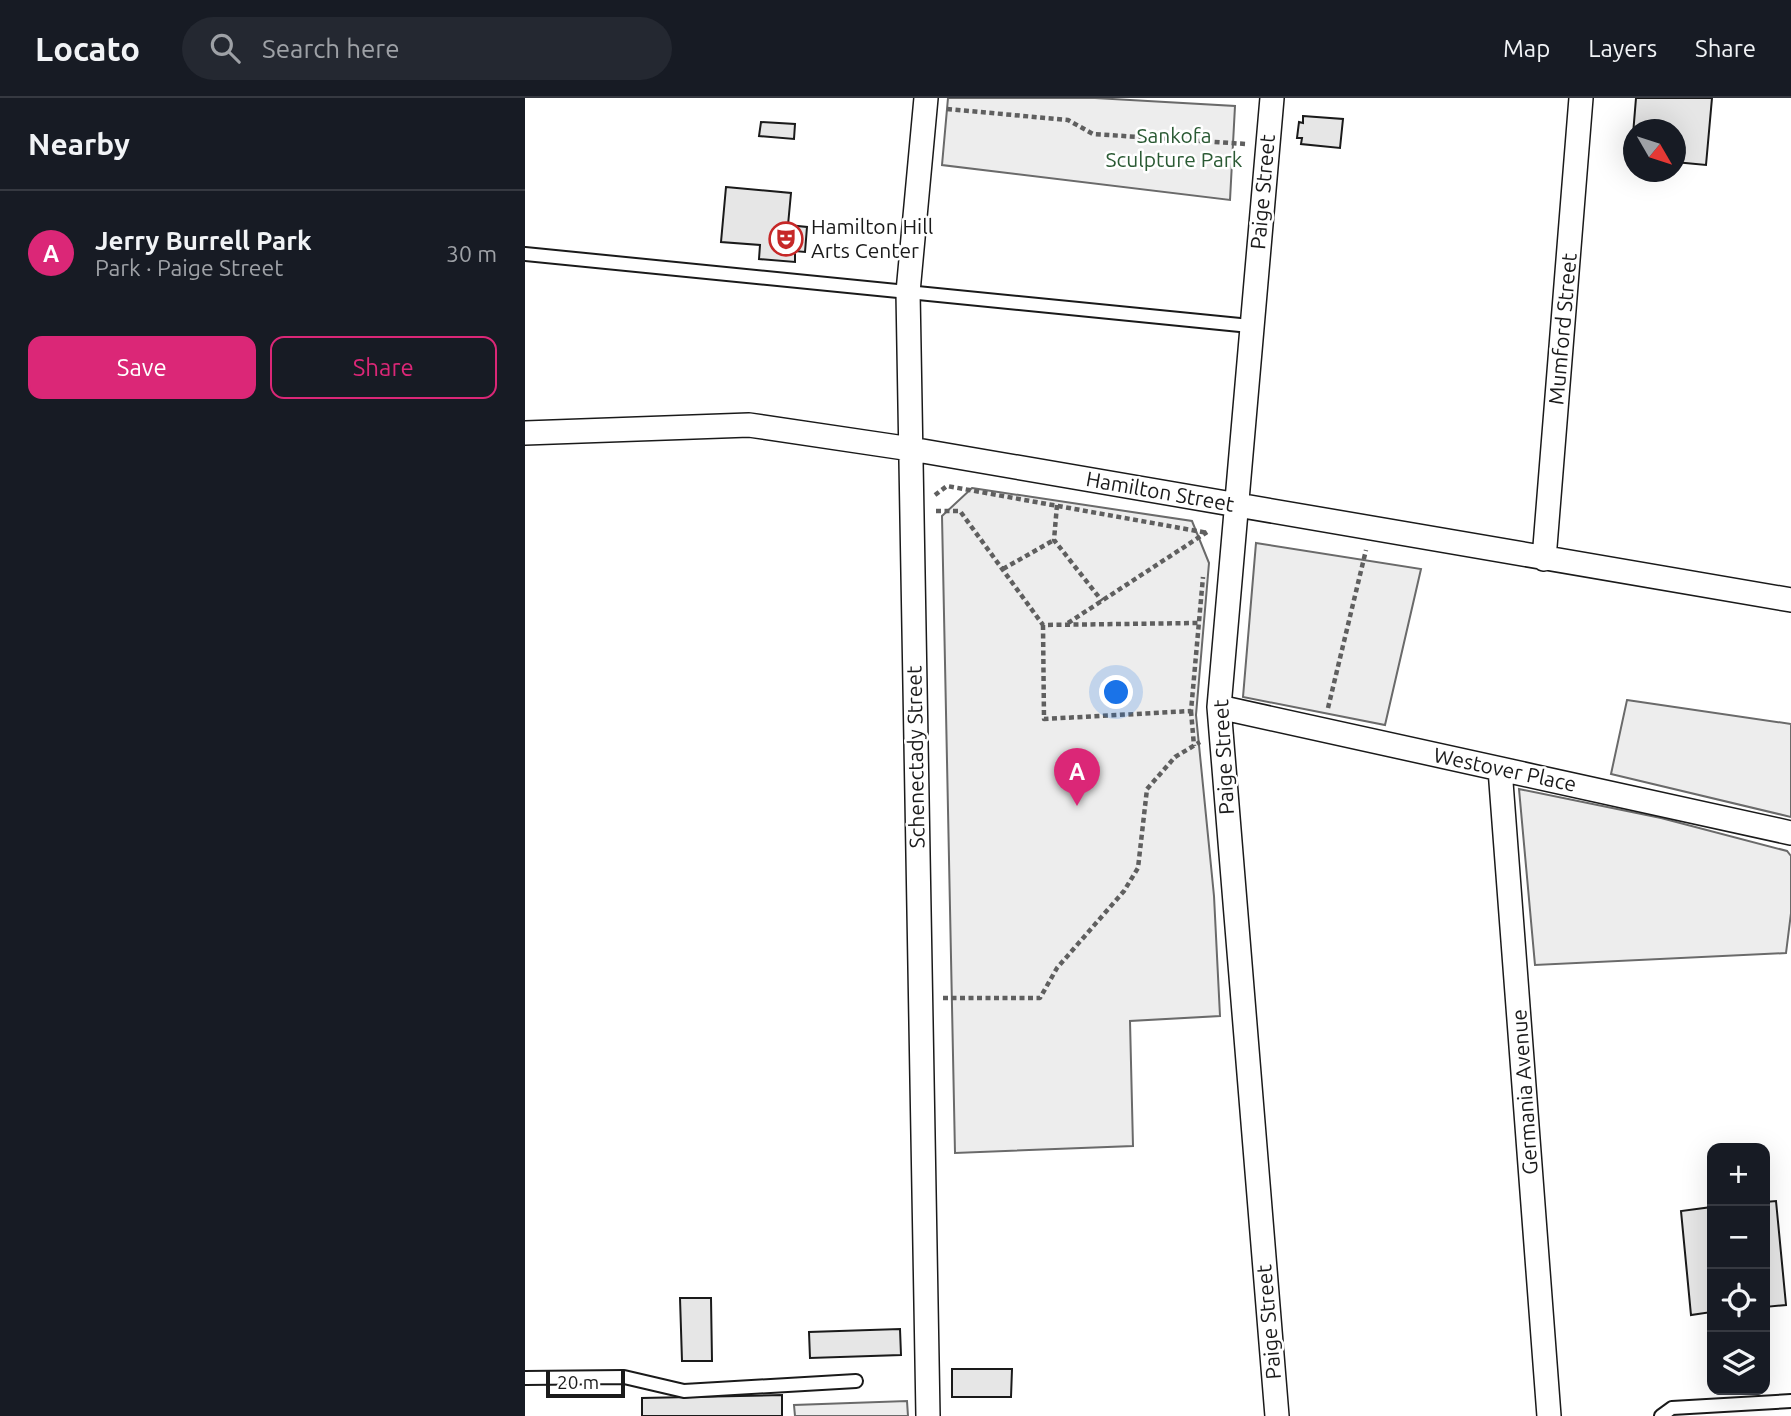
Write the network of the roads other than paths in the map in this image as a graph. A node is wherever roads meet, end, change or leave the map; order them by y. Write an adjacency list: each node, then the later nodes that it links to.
1 (1272, 98): 6 (street, Paige Street)
2 (1581, 98): 10 (street, Mumford Street)
3 (926, 103): 5 (street, Schenectady Street)
4 (525, 254): 5 (lane)
5 (908, 292): 6 (lane); 8 (street, Schenectady Street)
6 (1250, 326): 9 (street, Paige Street)
7 (525, 433): 8 (street, Hamilton Street)
8 (911, 449): 9 (street, Hamilton Street); 19 (street, Schenectady Street)
9 (1234, 505): 10 (street, Hamilton Street); 12 (street, Paige Street)
10 (1544, 559): 11 (street, Hamilton Street)
11 (1791, 600)
12 (1219, 707): 13 (street, Westover Place); 20 (street, Paige Street)
13 (1500, 769): 14 (street, Westover Place); 21 (street, Germania Avenue)
14 (1791, 833)
15 (525, 1378): 16 (lane)
16 (856, 1381)
17 (1785, 1402): 18 (lane); 23 (lane)
18 (1715, 1411): 22 (lane)
19 (928, 1416)
20 (1277, 1416)
21 (1549, 1416)
22 (1661, 1416)
23 (1779, 1416)

